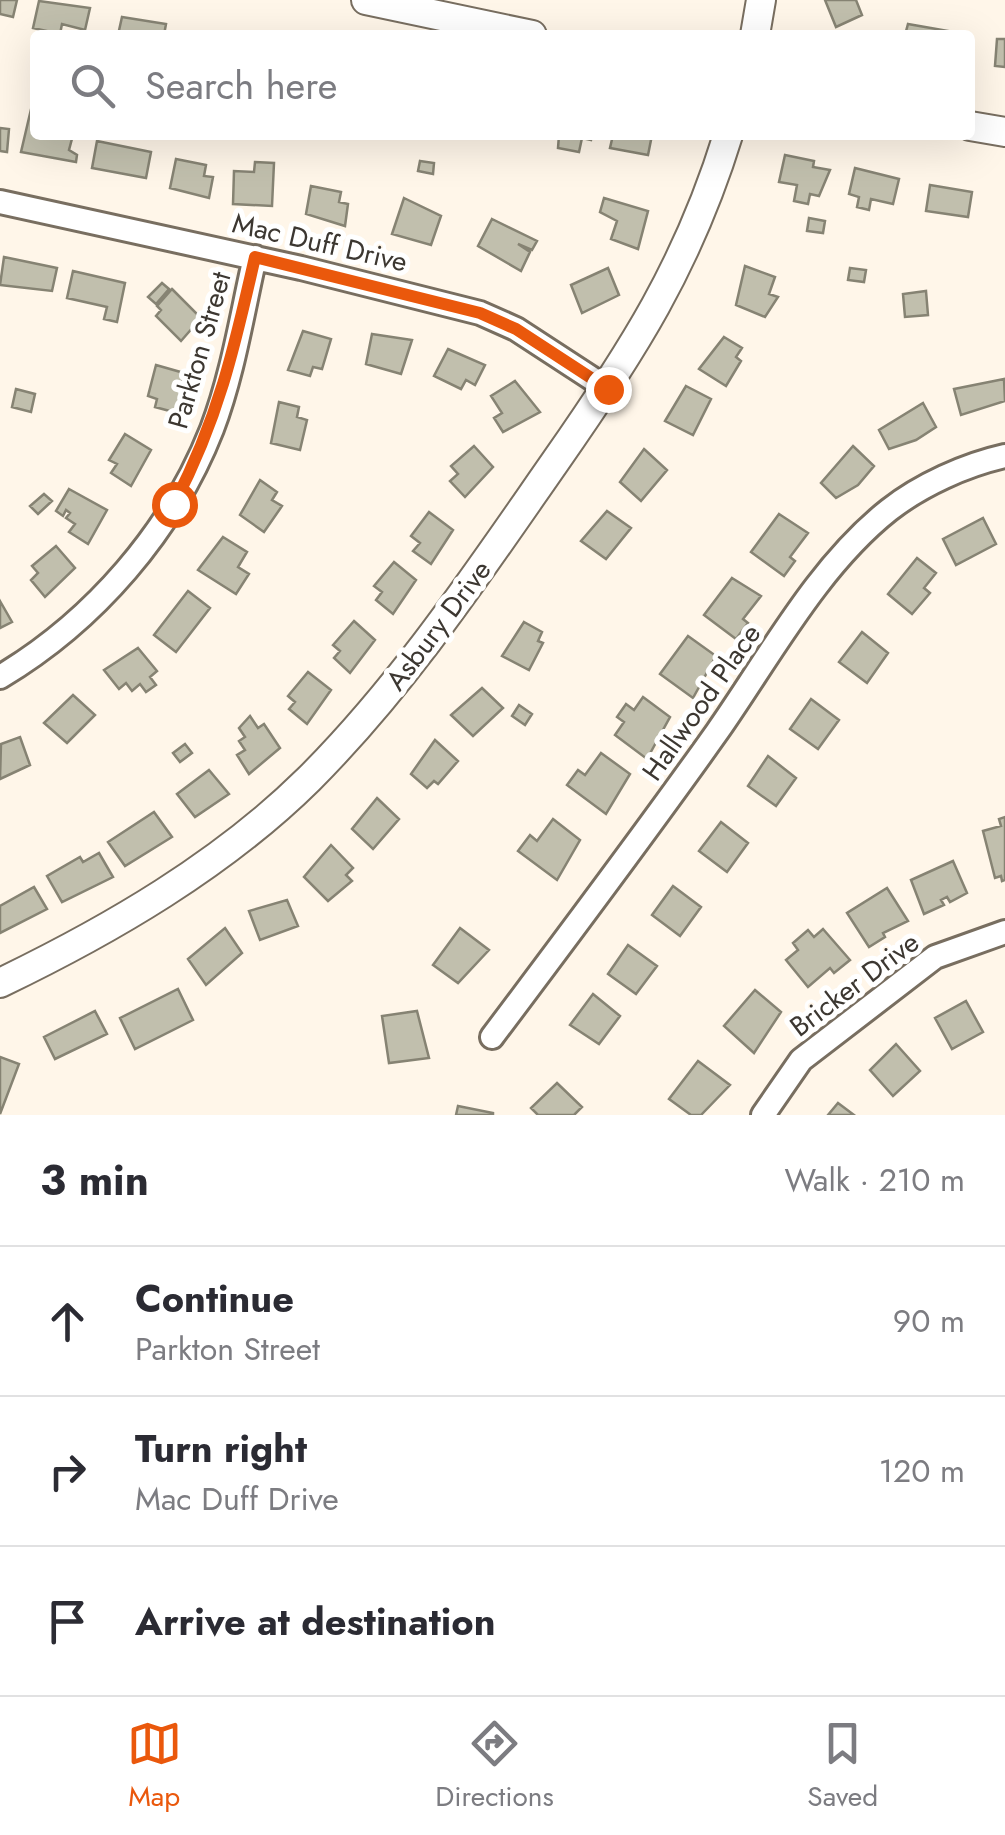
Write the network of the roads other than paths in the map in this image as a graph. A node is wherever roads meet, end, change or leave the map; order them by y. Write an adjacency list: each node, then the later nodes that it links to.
1 (366, 0): 3 (street)
2 (761, 0): 5 (street)
3 (413, 5): 4 (street)
4 (512, 30)
5 (756, 30)
6 (975, 127): 7 (street)
7 (1005, 132)
8 (726, 140): 11 (street, Asbury Drive)
9 (0, 202): 10 (street, Mac Duff Drive)
10 (255, 257): 11 (street, Mac Duff Drive); 13 (street, Parkton Street)
11 (608, 389): 15 (street, Asbury Drive)
12 (1005, 456): 16 (street, Hallwood Place)
13 (0, 677)
14 (1005, 932): 17 (street, Bricker Drive)
15 (0, 983)
16 (492, 1037)
17 (763, 1115)

